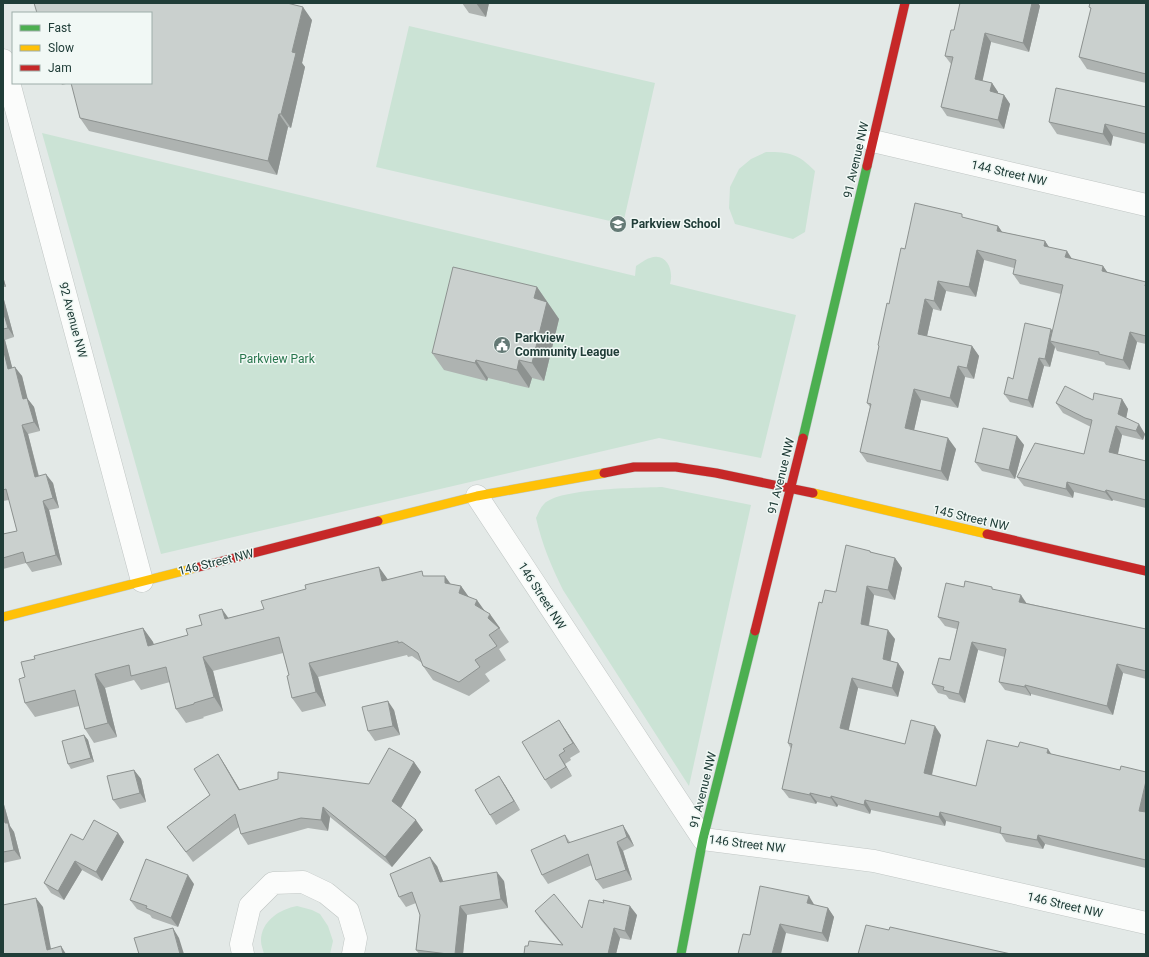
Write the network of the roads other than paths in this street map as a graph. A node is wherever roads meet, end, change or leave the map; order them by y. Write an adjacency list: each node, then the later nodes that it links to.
1 (905, 3): 3 (street, 91 Avenue NW)
2 (3, 60): 8 (street, 92 Avenue NW)
3 (873, 140): 4 (street, 144 Street NW); 5 (street, 91 Avenue NW)
4 (1146, 205)
5 (790, 488): 6 (street, 146 Street NW); 7 (street, 145 Street NW); 10 (street, 91 Avenue NW)
6 (476, 496): 8 (street, 146 Street NW); 10 (street, 146 Street NW)
7 (1146, 571)
8 (142, 581): 9 (street, 146 Street NW)
9 (3, 617)
10 (703, 839): 11 (street, 146 Street NW); 14 (street, 91 Avenue NW)
11 (1146, 923)
12 (243, 954): 13 (street)
13 (353, 954)
14 (681, 954)

